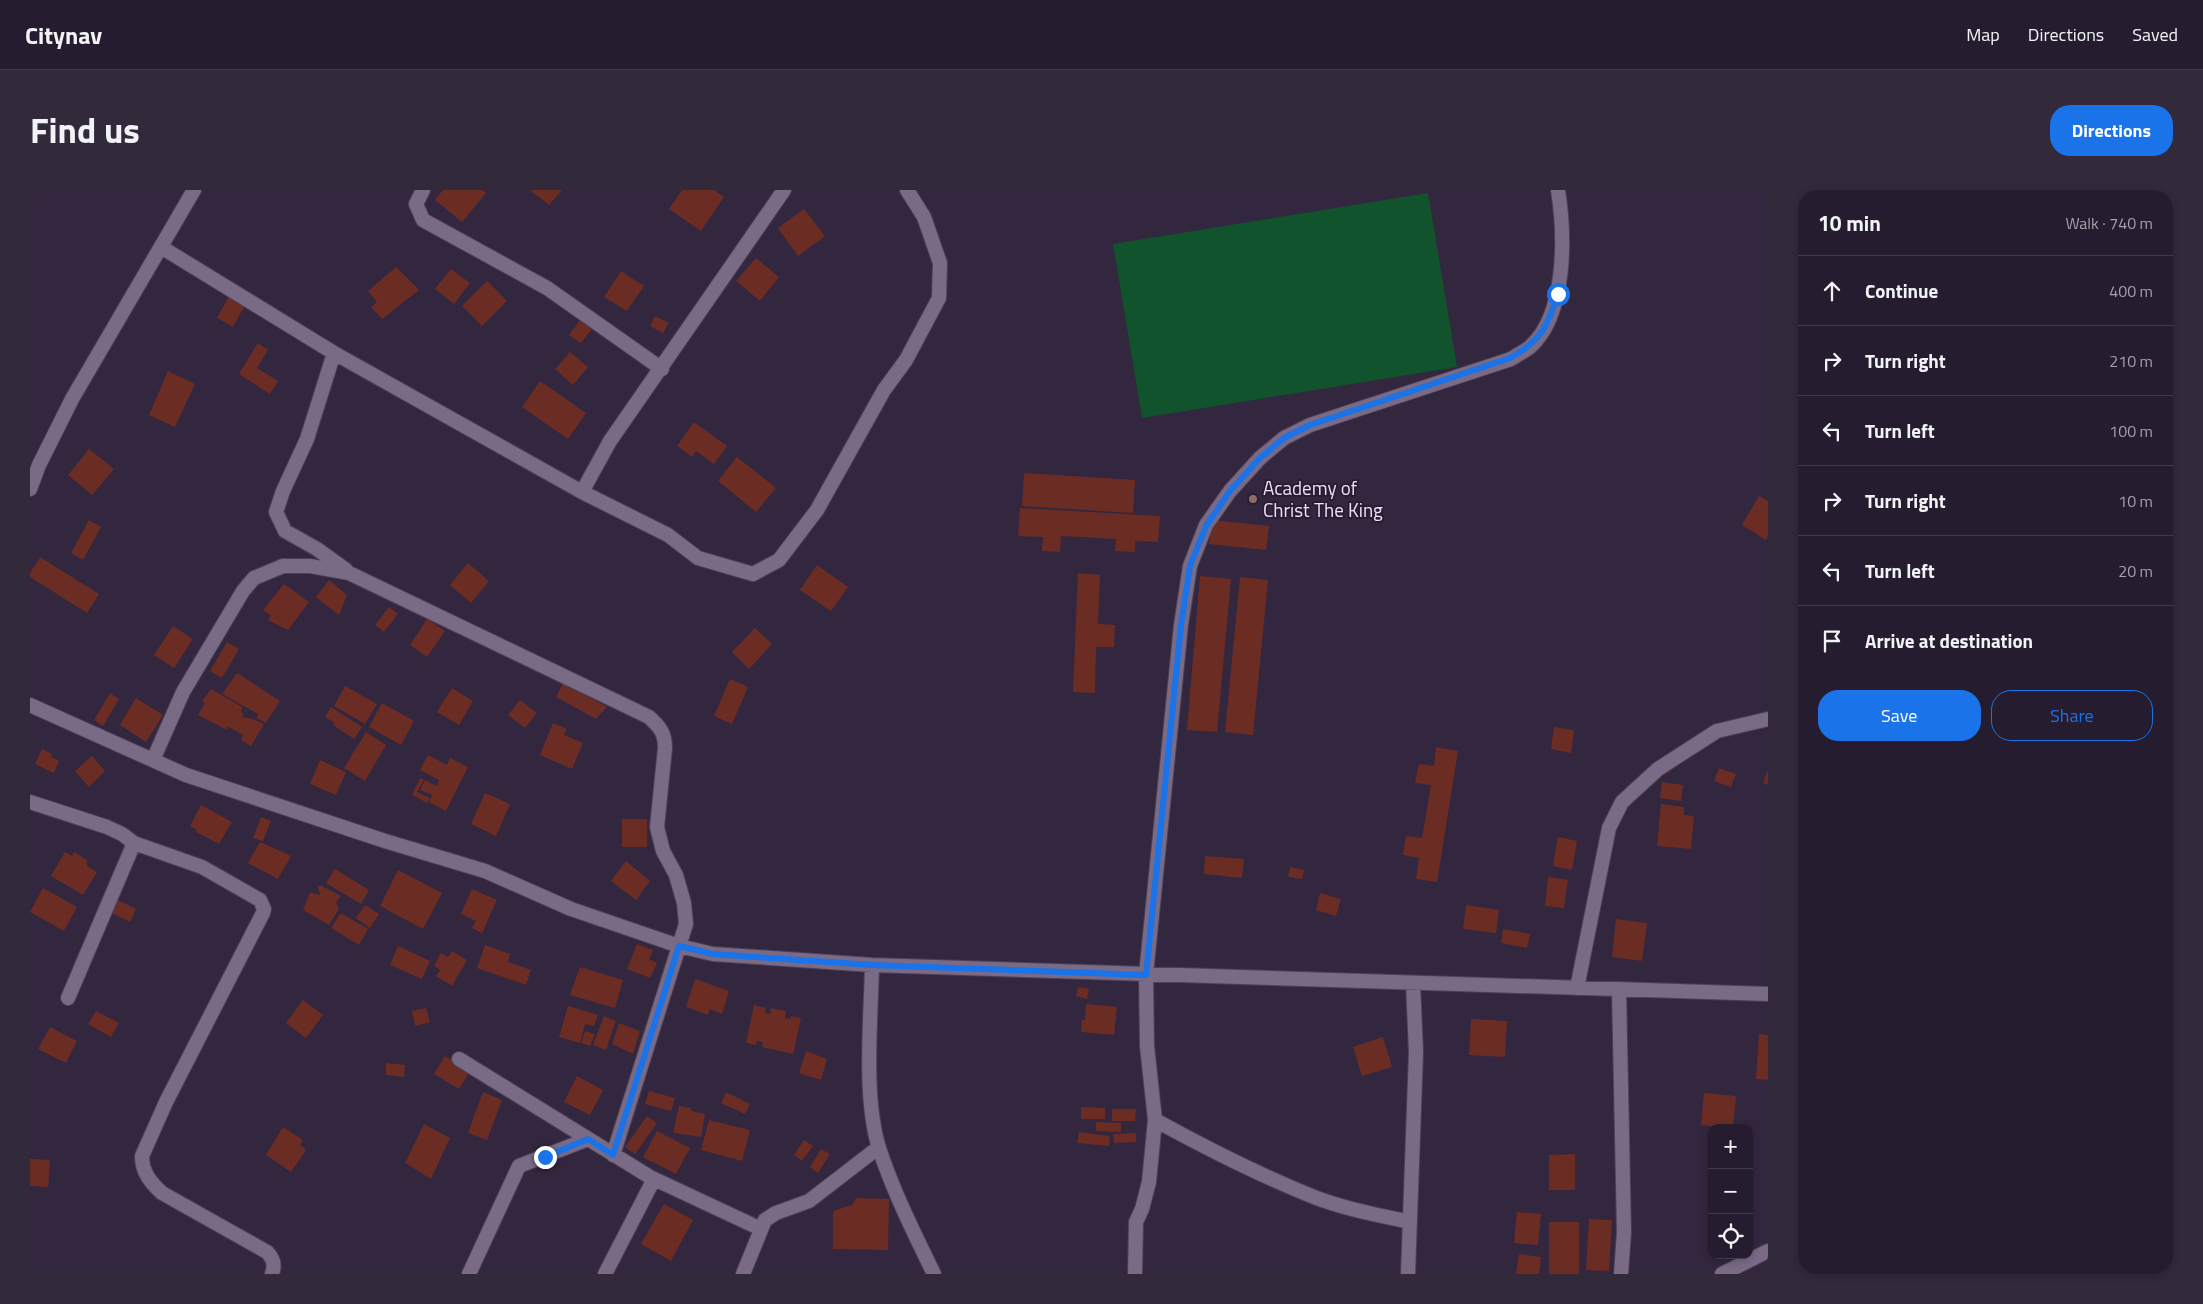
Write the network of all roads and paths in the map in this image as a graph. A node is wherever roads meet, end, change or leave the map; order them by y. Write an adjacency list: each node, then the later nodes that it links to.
1 (194, 190): 6 (street)
2 (423, 190): 8 (street)
3 (784, 190): 8 (street)
4 (907, 190): 11 (street)
5 (1558, 190): 20 (street)
6 (161, 247): 7 (street); 9 (street)
7 (334, 353): 11 (street); 12 (street)
8 (662, 369): 11 (street)
9 (34, 463): 10 (street)
10 (30, 489)
11 (582, 492)
12 (350, 573): 15 (street); 18 (street)
13 (30, 705): 15 (street)
14 (1768, 719): 22 (street)
15 (153, 760): 18 (street)
16 (30, 802): 17 (street)
17 (134, 843): 25 (street); 35 (street)
18 (679, 946): 19 (street); 30 (street)
19 (872, 965): 20 (street); 29 (street)
20 (1146, 975): 21 (street); 27 (street)
21 (1413, 983): 22 (street); 32 (street)
22 (1577, 988): 23 (street)
23 (1619, 990): 24 (street); 42 (street)
24 (1768, 994)
25 (68, 998)
26 (459, 1059): 28 (street)
27 (1155, 1120): 32 (street); 40 (street)
28 (588, 1139): 30 (street); 36 (street)
29 (879, 1147): 33 (street); 39 (street)
30 (613, 1155): 31 (street)
31 (654, 1179): 33 (street); 37 (street)
32 (1410, 1222): 41 (street)
33 (761, 1229): 38 (street)
34 (1768, 1251): 43 (street)
35 (272, 1274)
36 (469, 1274)
37 (605, 1274)
38 (743, 1274)
39 (934, 1274)
40 (1135, 1274)
41 (1408, 1274)
42 (1621, 1274)
43 (1722, 1274)

